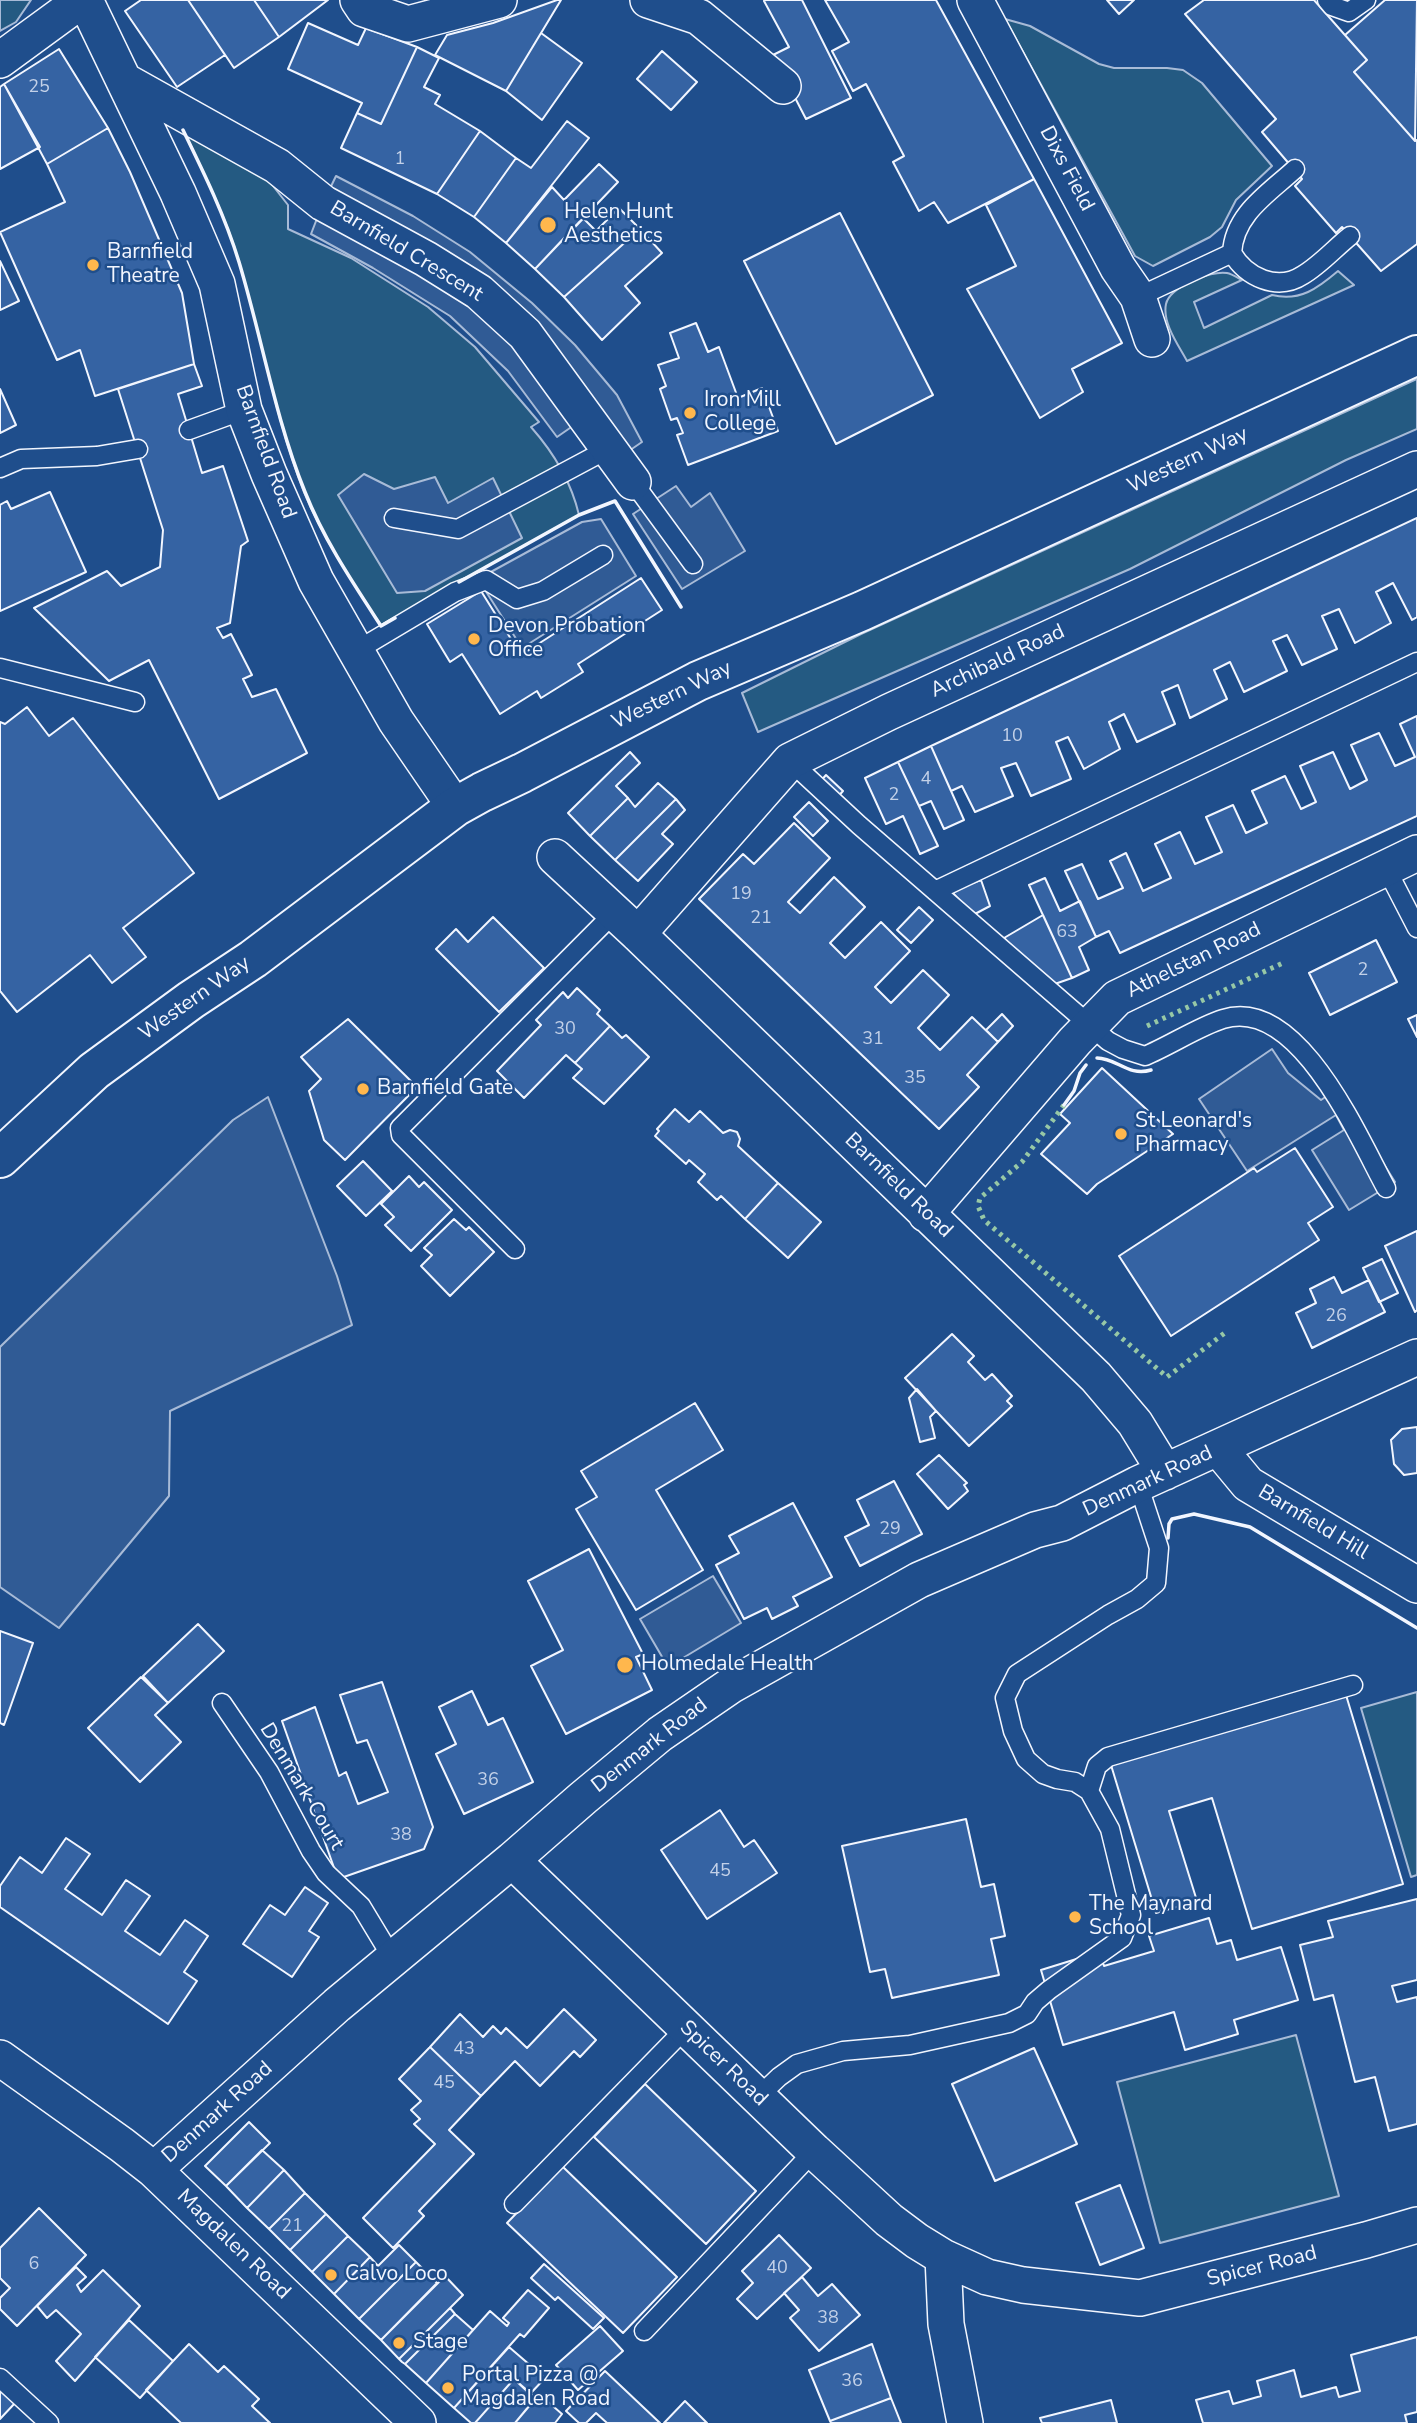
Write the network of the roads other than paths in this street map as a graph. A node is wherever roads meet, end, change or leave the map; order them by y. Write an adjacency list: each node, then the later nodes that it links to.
1 (83, 0): 8 (street); 9 (street, Barnfield Road)
2 (358, 0): 3 (street)
3 (499, 0)
4 (648, 0): 10 (street)
5 (1327, 0): 6 (lane)
6 (1366, 0)
7 (978, 1): 14 (street, Dixs Field)
8 (0, 60)
9 (125, 81): 17 (street, Barnfield Road); 20 (street, Barnfield Crescent)
10 (783, 86)
11 (1295, 169): 13 (lane)
12 (1350, 236): 13 (lane)
13 (1233, 253): 14 (lane)
14 (1138, 297): 15 (street, Dixs Field)
15 (1152, 339)
16 (1417, 355): 32 (main road, Western Way)
17 (244, 410): 18 (lane); 27 (street, Barnfield Road)
18 (189, 430)
19 (138, 449): 21 (lane)
20 (608, 449): 23 (street, Barnfield Crescent); 24 (lane)
21 (0, 468)
22 (1417, 470): 31 (street, Archibald Road)
23 (633, 482): 26 (lane)
24 (394, 518)
25 (603, 555): 27 (lane)
26 (693, 564)
27 (356, 651): 32 (street, Barnfield Road)
28 (1417, 662): 36 (lane)
29 (0, 668): 30 (lane)
30 (135, 702)
31 (790, 761): 36 (lane); 37 (street, Archibald Road)
32 (456, 807): 40 (main road, Western Way)
33 (1417, 853): 35 (street, Athelstan Road)
34 (555, 858): 37 (street, Barnfield Road)
35 (1386, 868): 38 (lane); 39 (street, Athelstan Road)
36 (935, 891): 39 (lane)
37 (626, 923): 42 (street, Barnfield Road); 43 (lane)
38 (1417, 928)
39 (1089, 1026): 41 (lane); 42 (street, Athelstan Road)
40 (0, 1158)
41 (1386, 1188)
42 (926, 1214): 46 (street, Barnfield Road)
43 (515, 1248)
44 (1417, 1357): 45 (street, Denmark Road)
45 (1219, 1449): 46 (street, Denmark Road); 47 (street, Barnfield Hill)
46 (1151, 1478): 50 (lane); 51 (street, Denmark Road)
47 (1417, 1585)
48 (1353, 1685): 50 (lane)
49 (222, 1703): 52 (lane, Denmark Court)
50 (1089, 1791): 55 (lane)
51 (512, 1860): 52 (street, Denmark Road); 53 (street, Spicer Road)
52 (393, 1959): 57 (street, Denmark Road)
53 (686, 2028): 55 (street, Spicer Road); 58 (lane)
54 (0, 2058): 57 (street, Magdalen Road)
55 (758, 2097): 56 (street, Spicer Road)
56 (814, 2151): 60 (street, Spicer Road); 61 (lane)
57 (154, 2170): 64 (street, Magdalen Road)
58 (514, 2204)
59 (1417, 2225): 60 (street, Spicer Road)
60 (943, 2257): 65 (street)
61 (644, 2331)
62 (0, 2378): 63 (lane)
63 (43, 2421)
64 (418, 2423)
65 (965, 2423)

